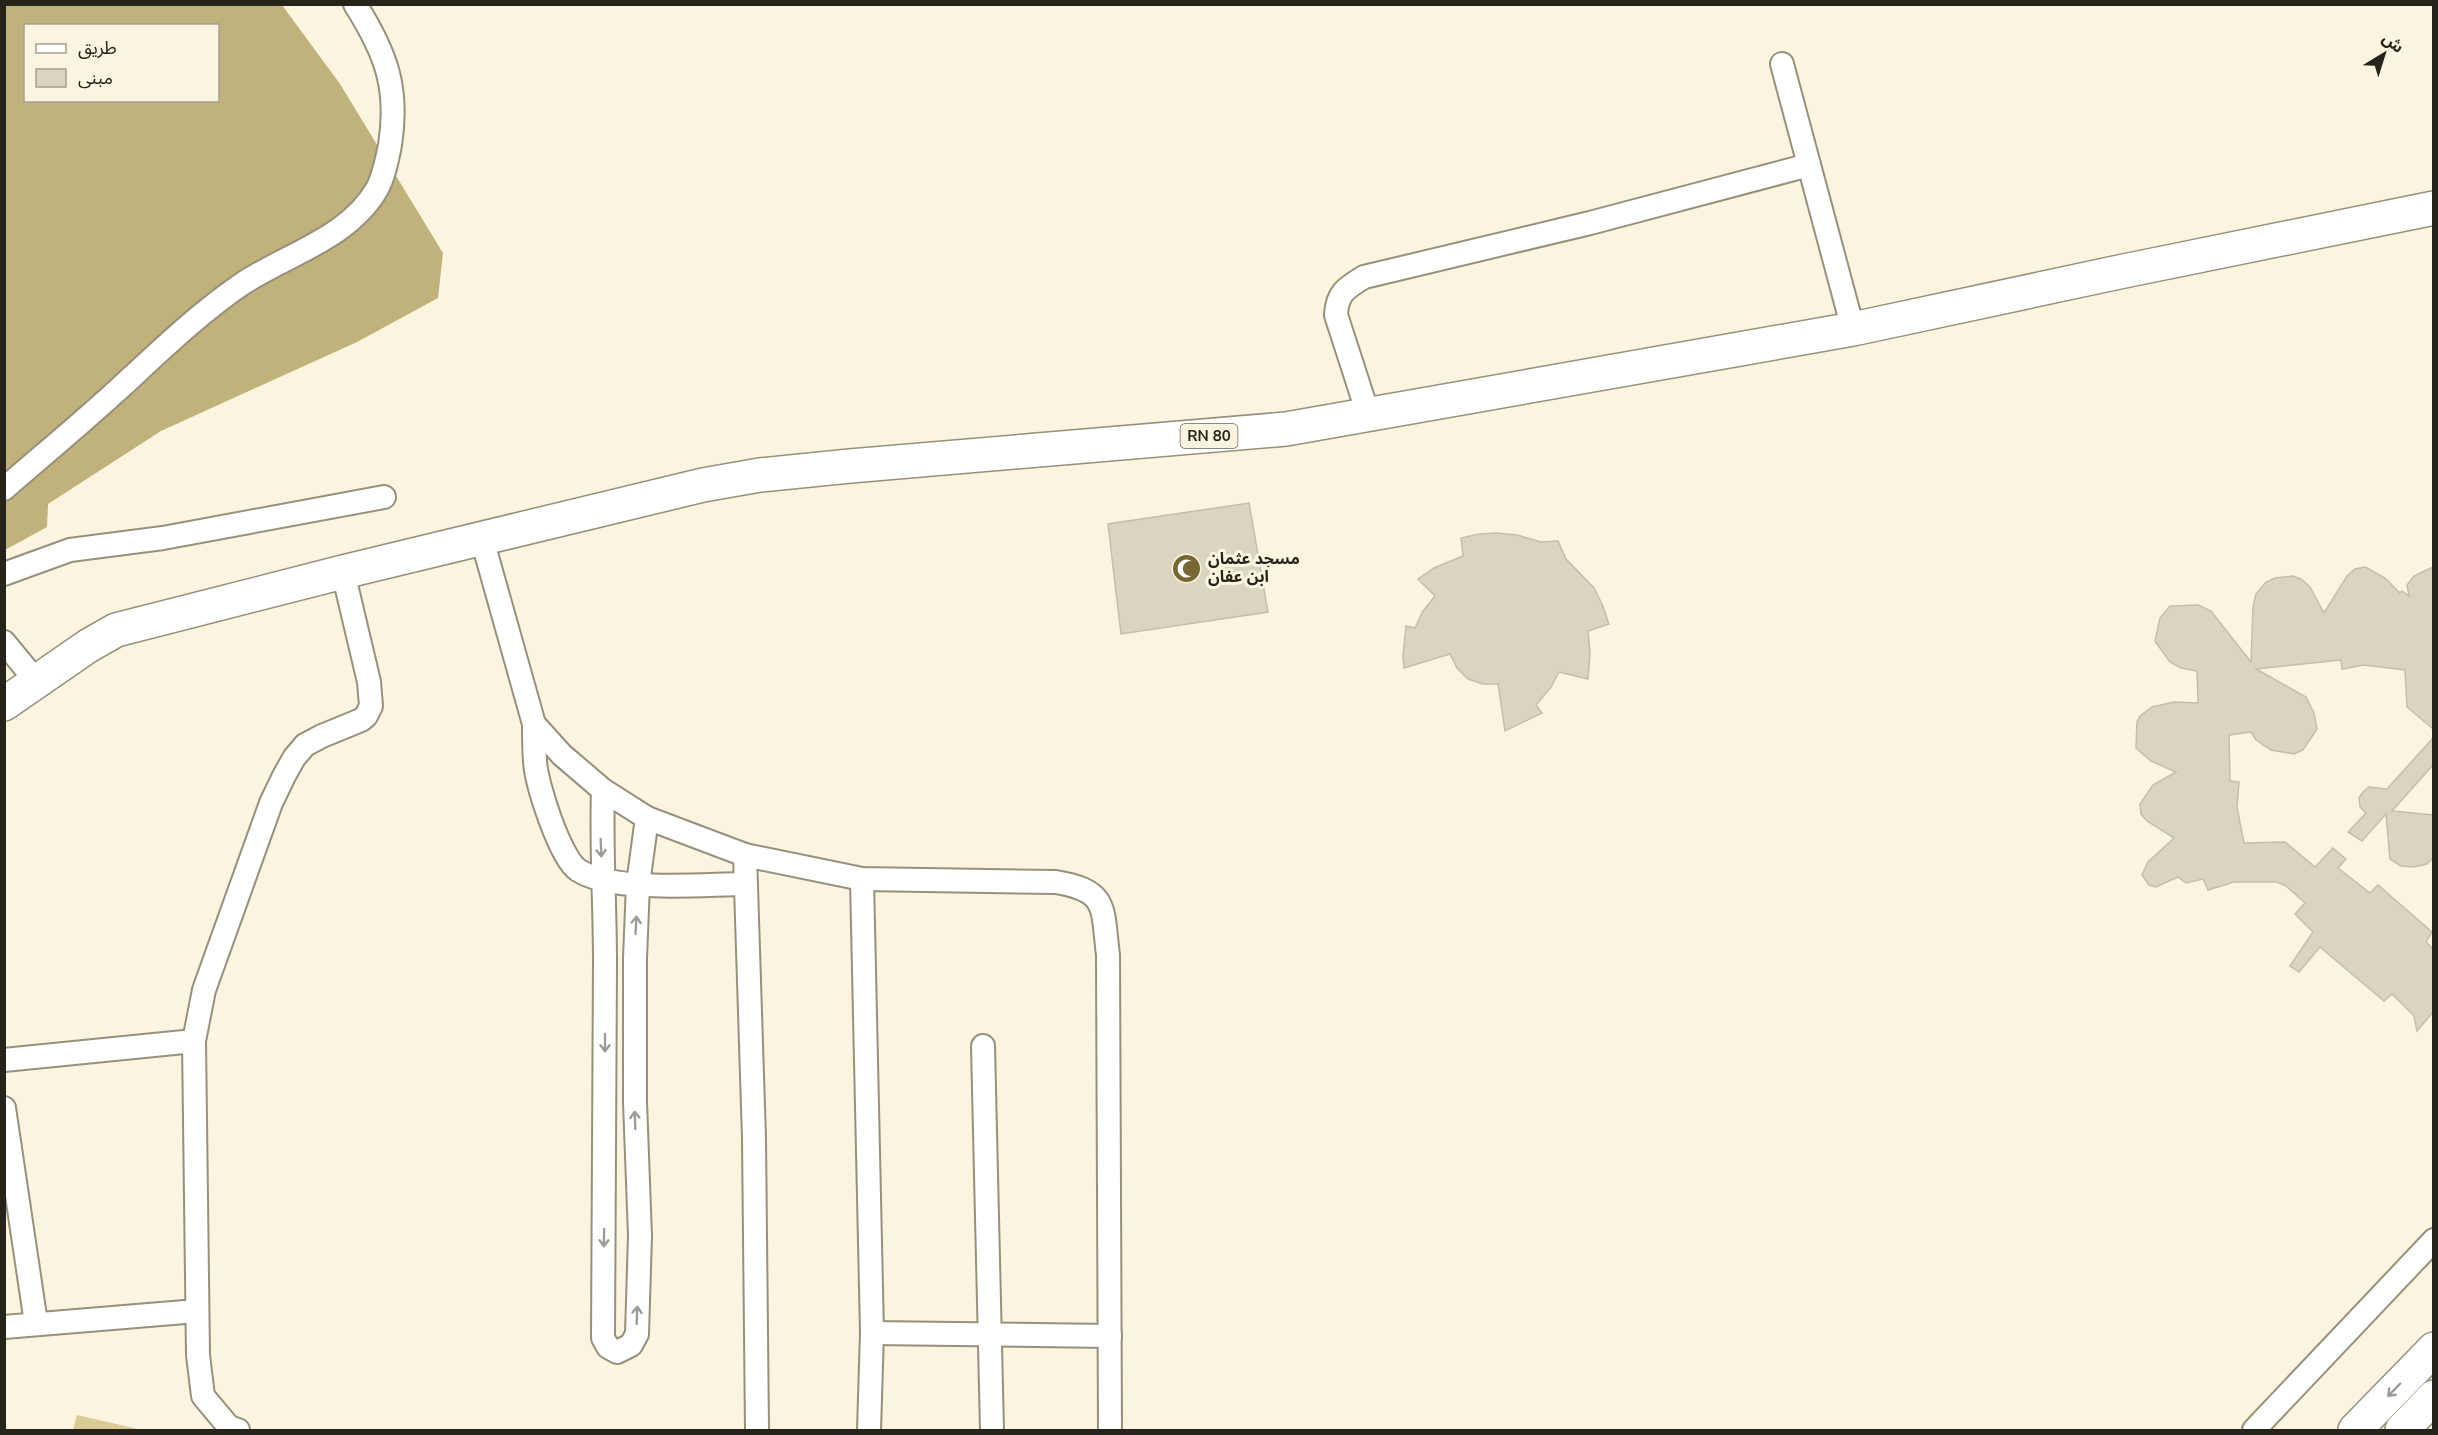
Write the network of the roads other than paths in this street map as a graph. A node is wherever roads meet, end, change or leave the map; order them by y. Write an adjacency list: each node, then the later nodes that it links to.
1 (355, 4): 7 (street)
2 (1782, 64): 3 (street)
3 (1809, 165): 5 (street); 6 (street)
4 (2433, 207): 5 (main road, RN 80)
5 (1854, 329): 6 (main road, RN 80)
6 (1368, 414): 9 (main road, RN 80)
7 (4, 489)
8 (384, 497): 11 (street)
9 (482, 539): 10 (main road, RN 80); 15 (street)
10 (343, 572): 13 (main road, RN 80); 23 (street)
11 (4, 574)
12 (4, 642): 13 (street)
13 (37, 682): 14 (main road, RN 80)
14 (4, 704)
15 (534, 724): 16 (street); 19 (street)
16 (603, 790): 17 (street); 19 (street, one-way to 19)
17 (647, 818): 18 (street); 22 (street)
18 (745, 855): 20 (street); 21 (street)
19 (603, 879): 22 (street); 27 (street, one-way to 27)
20 (862, 879): 33 (street); 35 (street)
21 (746, 884): 22 (street); 39 (street)
22 (638, 885): 28 (street, one-way to 22)
23 (194, 1041): 25 (street); 30 (street)
24 (983, 1046): 34 (street)
25 (4, 1060)
26 (4, 1108): 31 (street)
27 (605, 1192): 28 (street); 28 (street, one-way to 28)
28 (638, 1194)
29 (2433, 1240): 43 (street)
30 (197, 1311): 31 (street); 38 (street)
31 (36, 1323): 32 (street)
32 (4, 1327)
33 (873, 1333): 34 (street); 40 (street)
34 (991, 1333): 35 (street); 41 (street)
35 (1110, 1336): 42 (street)
36 (2433, 1349): 44 (main road, one-way to 44)
37 (2433, 1397): 45 (main road)
38 (238, 1431)
39 (757, 1431)
40 (869, 1431)
41 (992, 1431)
42 (1110, 1431)
43 (2253, 1431)
44 (2355, 1431)
45 (2402, 1431)

